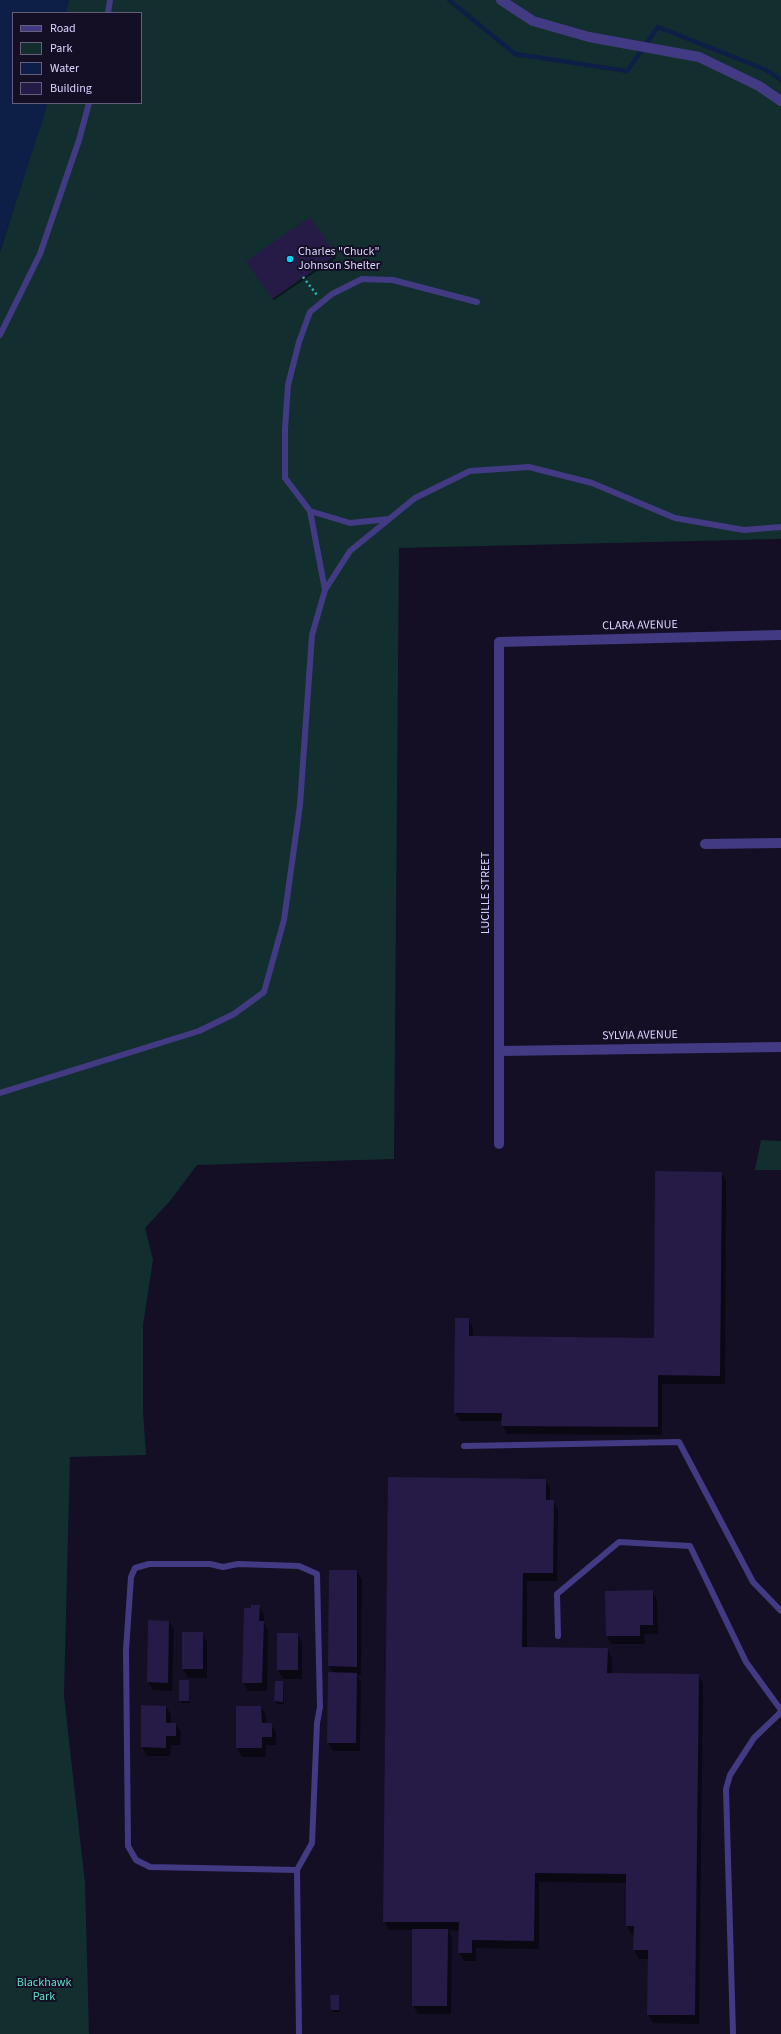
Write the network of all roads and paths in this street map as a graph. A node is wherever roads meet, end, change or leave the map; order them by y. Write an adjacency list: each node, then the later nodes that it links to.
1 (110, 0): 3 (lane)
2 (501, 0): 4 (street)
3 (108, 12)
4 (781, 101)
5 (89, 104): 9 (lane)
6 (303, 277): 7 (path)
7 (322, 302): 8 (lane); 10 (lane)
8 (477, 302)
9 (0, 336)
10 (310, 511): 11 (lane); 13 (lane)
11 (389, 519): 12 (lane); 13 (lane)
12 (781, 527)
13 (325, 590): 20 (lane)
14 (781, 635): 15 (street, CLARA AVENUE)
15 (499, 642): 19 (street, LUCILLE STREET)
16 (781, 843): 17 (street)
17 (705, 844)
18 (781, 1047): 19 (street, SYLVIA AVENUE)
19 (499, 1051): 21 (street, LUCILLE STREET)
20 (0, 1093)
21 (499, 1144)
22 (464, 1446): 23 (lane)
23 (781, 1612)
24 (558, 1636): 25 (lane)
25 (781, 1711): 28 (lane)
26 (297, 1870): 26 (lane); 27 (lane)
27 (299, 2034)
28 (733, 2034)

